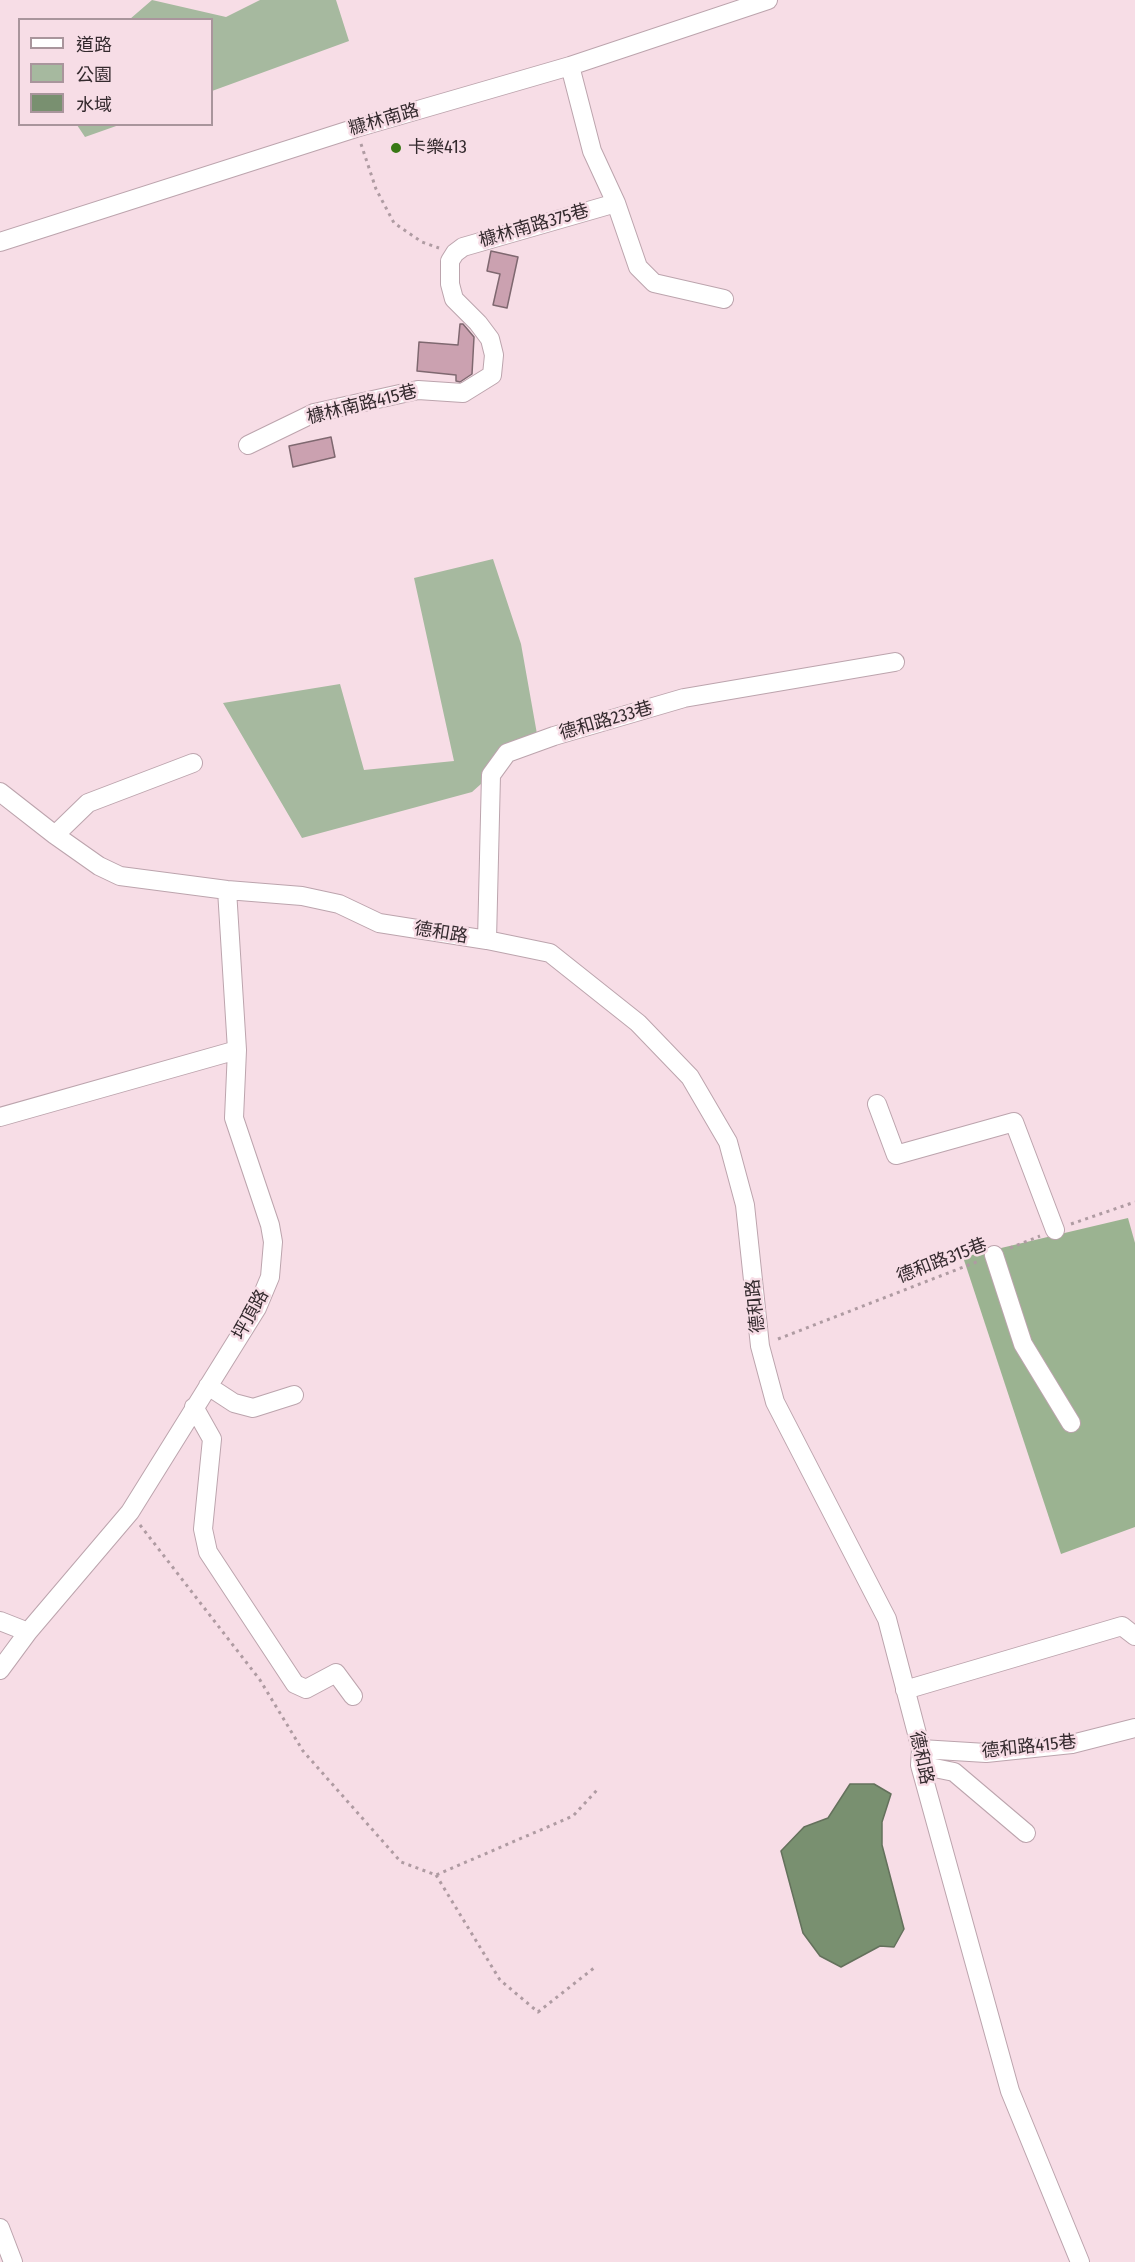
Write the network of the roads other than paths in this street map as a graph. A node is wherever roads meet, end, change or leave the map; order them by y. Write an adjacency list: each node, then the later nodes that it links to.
1 (768, 0): 2 (street, 糠林南路)
2 (570, 66): 3 (street, 槺林南路375巷); 4 (street, 糠林南路)
3 (616, 203): 5 (street, 槺林南路375巷); 6 (street, 槺林南路375巷)
4 (0, 242)
5 (454, 253): 7 (street, 槺林南路415巷)
6 (724, 299)
7 (248, 445)
8 (895, 662): 13 (street, 德和路233巷)
9 (193, 763): 11 (street)
10 (0, 792): 11 (street, 德和路)
11 (55, 835): 12 (street, 德和路)
12 (227, 890): 13 (street, 德和路); 14 (street, 坪頂路)
13 (487, 940): 27 (street, 德和路)
14 (237, 1050): 16 (street); 19 (street, 坪頂路)
15 (877, 1104): 17 (street)
16 (0, 1118)
17 (1055, 1230)
18 (994, 1255): 22 (street)
19 (208, 1386): 20 (street); 21 (street, 坪頂路)
20 (294, 1395)
21 (194, 1407): 24 (street, 坪頂路); 28 (street)
22 (1071, 1423)
23 (0, 1621): 24 (street)
24 (28, 1632): 26 (street, 坪頂路)
25 (1135, 1636): 27 (street)
26 (0, 1670)
27 (905, 1690): 30 (street, 德和路)
28 (353, 1696)
29 (1135, 1728): 30 (street, 德和路415巷)
30 (920, 1757): 31 (street); 34 (street, 德和路)
31 (1026, 1833)
32 (1, 2232): 33 (street)
33 (13, 2262)
34 (1080, 2262)

